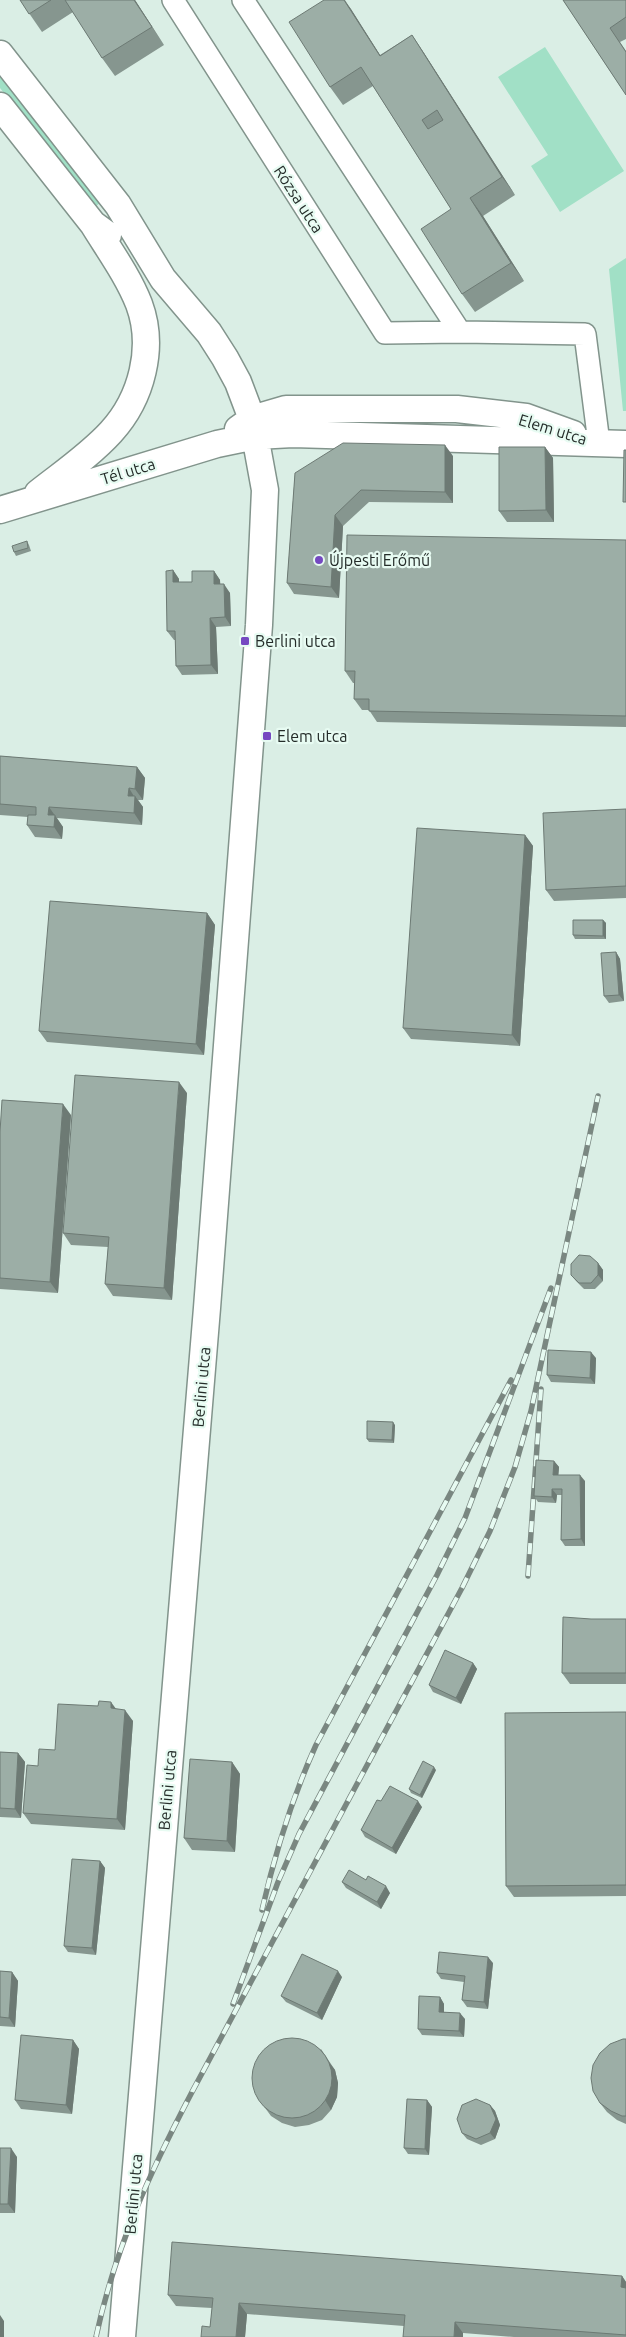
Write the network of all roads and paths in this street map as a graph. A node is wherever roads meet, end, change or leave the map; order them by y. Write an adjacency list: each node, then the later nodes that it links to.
1 (173, 0): 7 (street, Rózsa utca)
2 (243, 0): 7 (street)
3 (0, 54): 6 (street)
4 (0, 106): 5 (street)
5 (93, 224): 6 (street); 11 (street)
6 (163, 279): 8 (street)
7 (460, 332): 9 (street, Rózsa utca)
8 (254, 427): 9 (street, Elem utca); 11 (street, Tél utca); 13 (street, Berlini utca)
9 (599, 443): 10 (street, Elem utca)
10 (626, 444)
11 (28, 502): 12 (street, Tél utca)
12 (0, 510)
13 (122, 2337)

